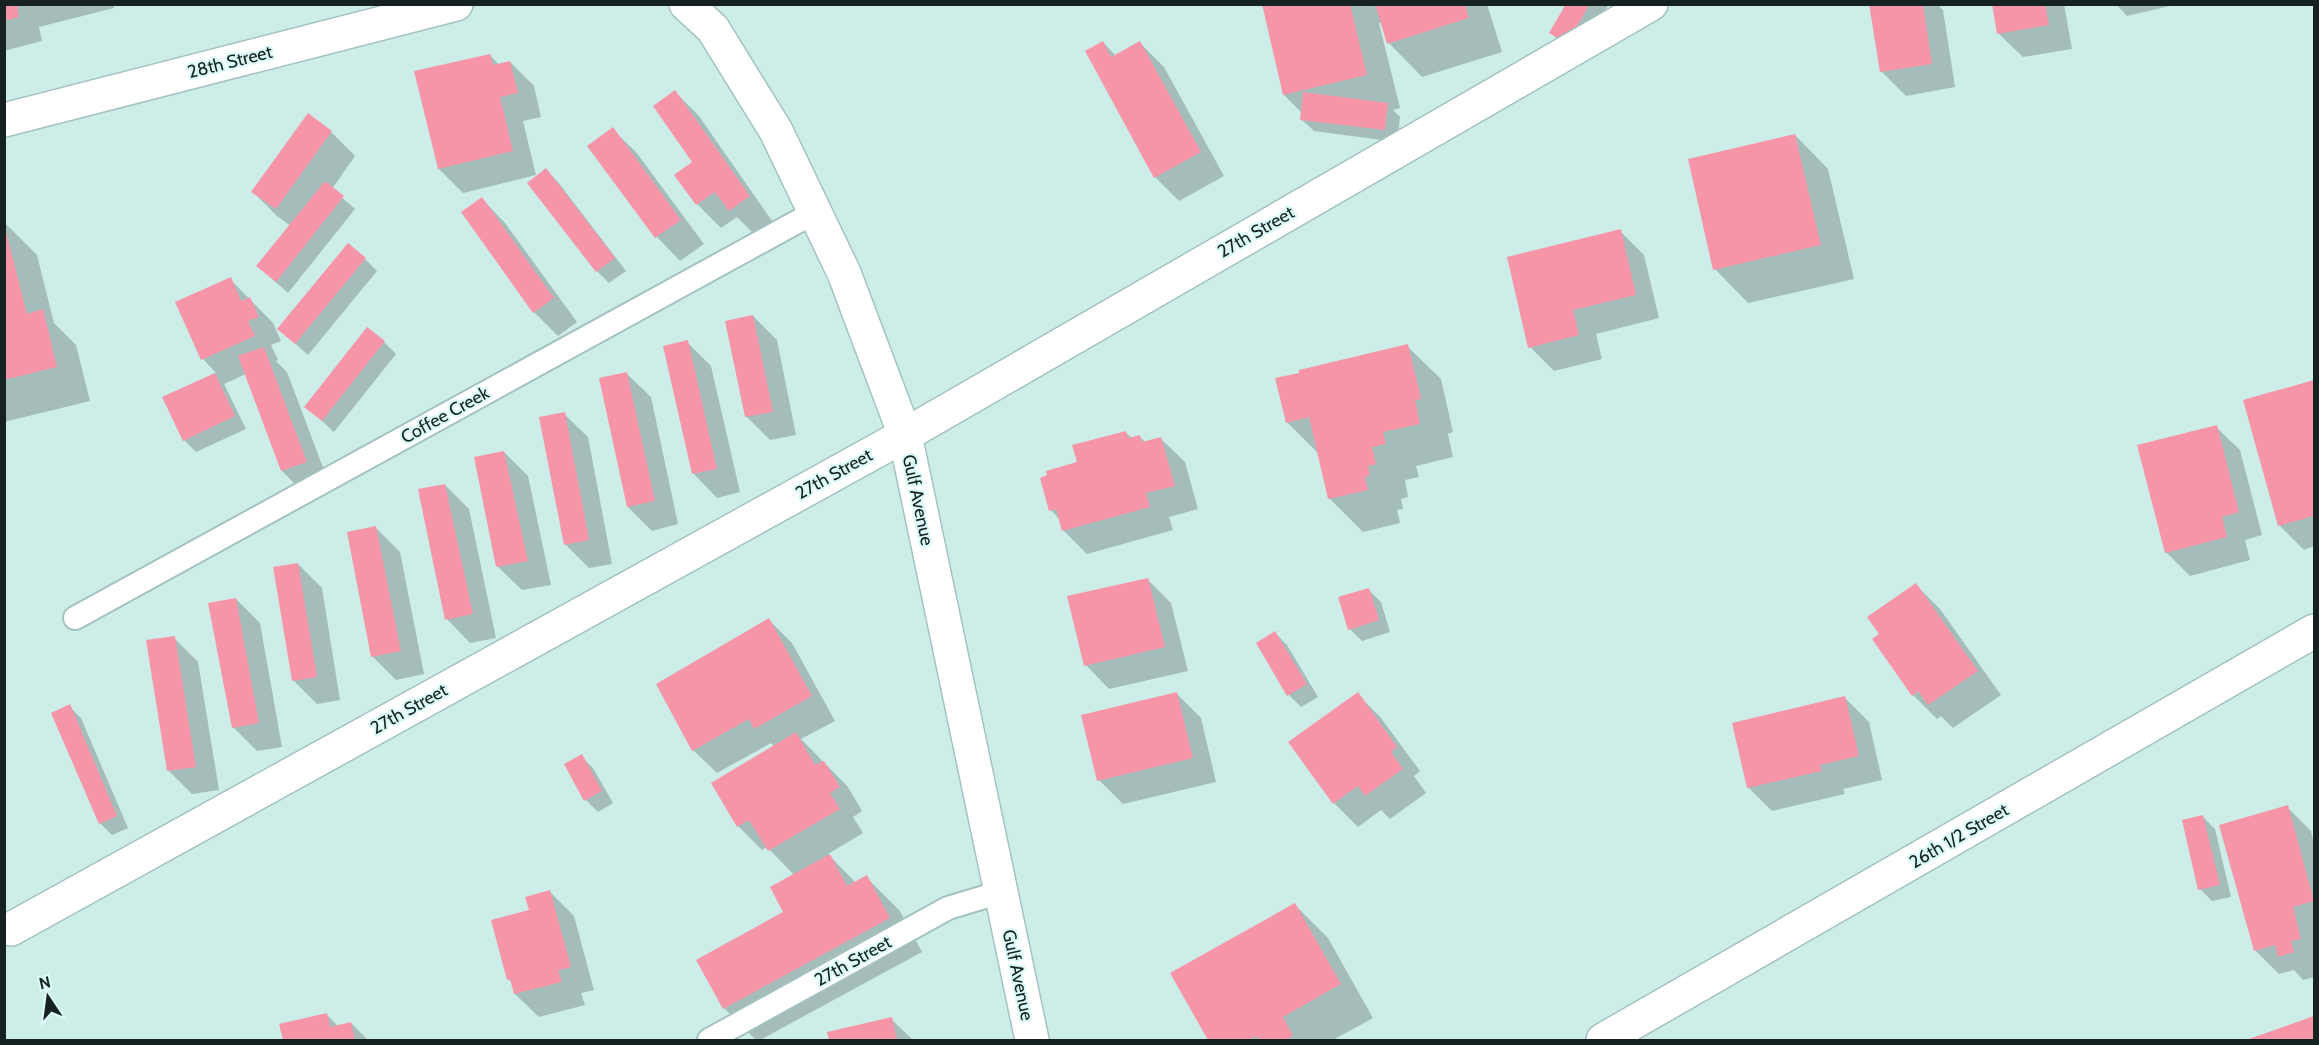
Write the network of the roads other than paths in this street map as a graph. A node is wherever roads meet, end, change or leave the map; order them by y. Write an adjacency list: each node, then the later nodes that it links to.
1 (456, 4): 4 (street, 28th Street)
2 (686, 4): 5 (street, Gulf Avenue)
3 (1651, 4): 6 (street, 27th Street)
4 (4, 120)
5 (815, 212): 6 (street, Gulf Avenue); 7 (lane, Coffee Creek)
6 (904, 435): 9 (street, Gulf Avenue); 10 (street, 27th Street)
7 (75, 618)
8 (2314, 631): 13 (street, 26th 1/2 Street)
9 (1000, 892): 11 (lane, 27th Street); 12 (street, Gulf Avenue)
10 (11, 929)
11 (709, 1041)
12 (1032, 1041)
13 (1603, 1041)

